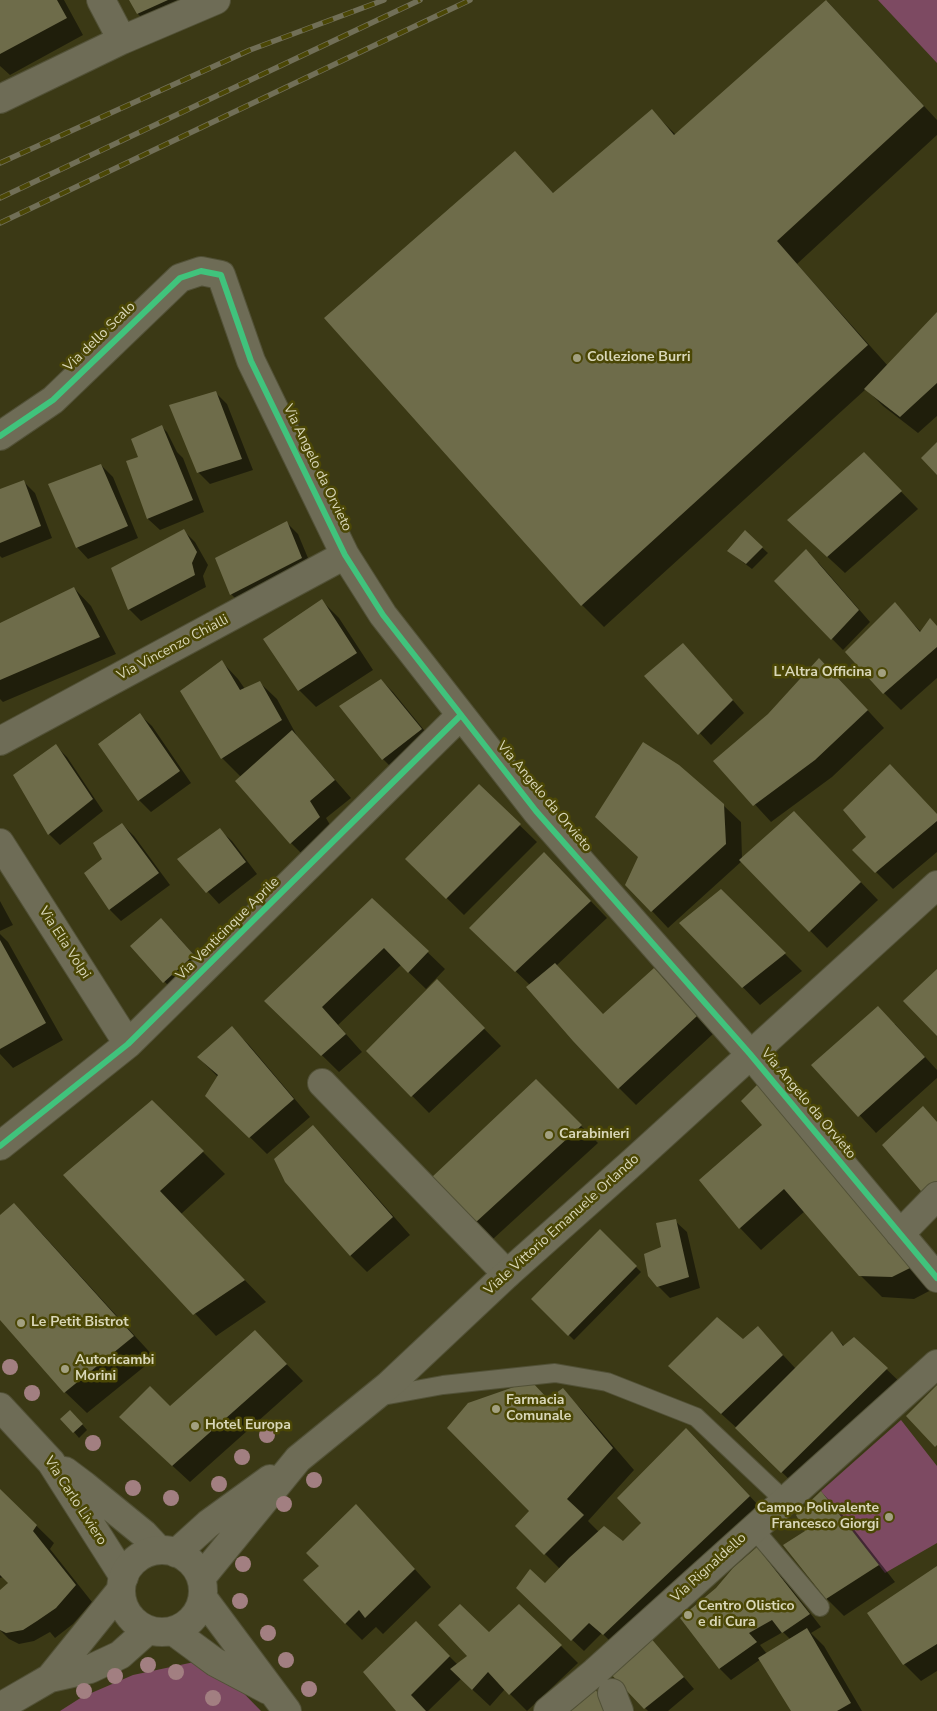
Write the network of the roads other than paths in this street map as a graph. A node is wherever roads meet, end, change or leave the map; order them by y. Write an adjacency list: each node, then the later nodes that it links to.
1 (101, 0): 3 (street)
2 (216, 0): 3 (street)
3 (122, 40): 4 (street)
4 (0, 99)
5 (221, 275): 6 (street, Via dello Scalo); 7 (street, Via Angelo da Orvieto)
6 (0, 436)
7 (345, 554): 8 (street, Via Angelo da Orvieto); 9 (street, Via Vincenzo Chialli)
8 (461, 715): 12 (street, Via Venticinque Aprile); 13 (street, Via Angelo da Orvieto)
9 (0, 742)
10 (0, 843): 12 (street, Via Elia Volpi)
11 (937, 885): 13 (street, Viale Vittorio Emanuele Orlando)
12 (128, 1044): 15 (street, Via Venticinque Aprile)
13 (750, 1054): 17 (street, Via Angelo da Orvieto); 18 (street, Viale Vittorio Emanuele Orlando)
14 (322, 1083): 18 (street)
15 (0, 1146)
16 (937, 1196): 17 (street)
17 (900, 1234): 19 (street, Via Angelo da Orvieto)
18 (507, 1274): 21 (street, Viale Vittorio Emanuele Orlando)
19 (937, 1278)
20 (937, 1364): 25 (street, Via Rignaldello)
21 (376, 1397): 23 (street, Viale Vittorio Emanuele Orlando); 25 (lane)
22 (0, 1407): 24 (street, Via Carlo Liviero)
23 (298, 1459): 27 (street); 29 (street, Viale Vittorio Emanuele Orlando)
24 (51, 1462): 27 (street); 28 (street, Via Carlo Liviero)
25 (784, 1500): 26 (street, Via Rignaldello)
26 (753, 1528): 30 (lane); 35 (street, Via Rignaldello)
27 (168, 1551): 28 (street); 29 (street)
28 (122, 1583): 31 (street); 32 (street)
29 (202, 1588): 31 (street); 33 (street)
30 (820, 1607)
31 (160, 1631): 32 (street); 33 (street)
32 (50, 1678): 34 (street)
33 (279, 1702)
34 (0, 1707)
35 (548, 1711)

